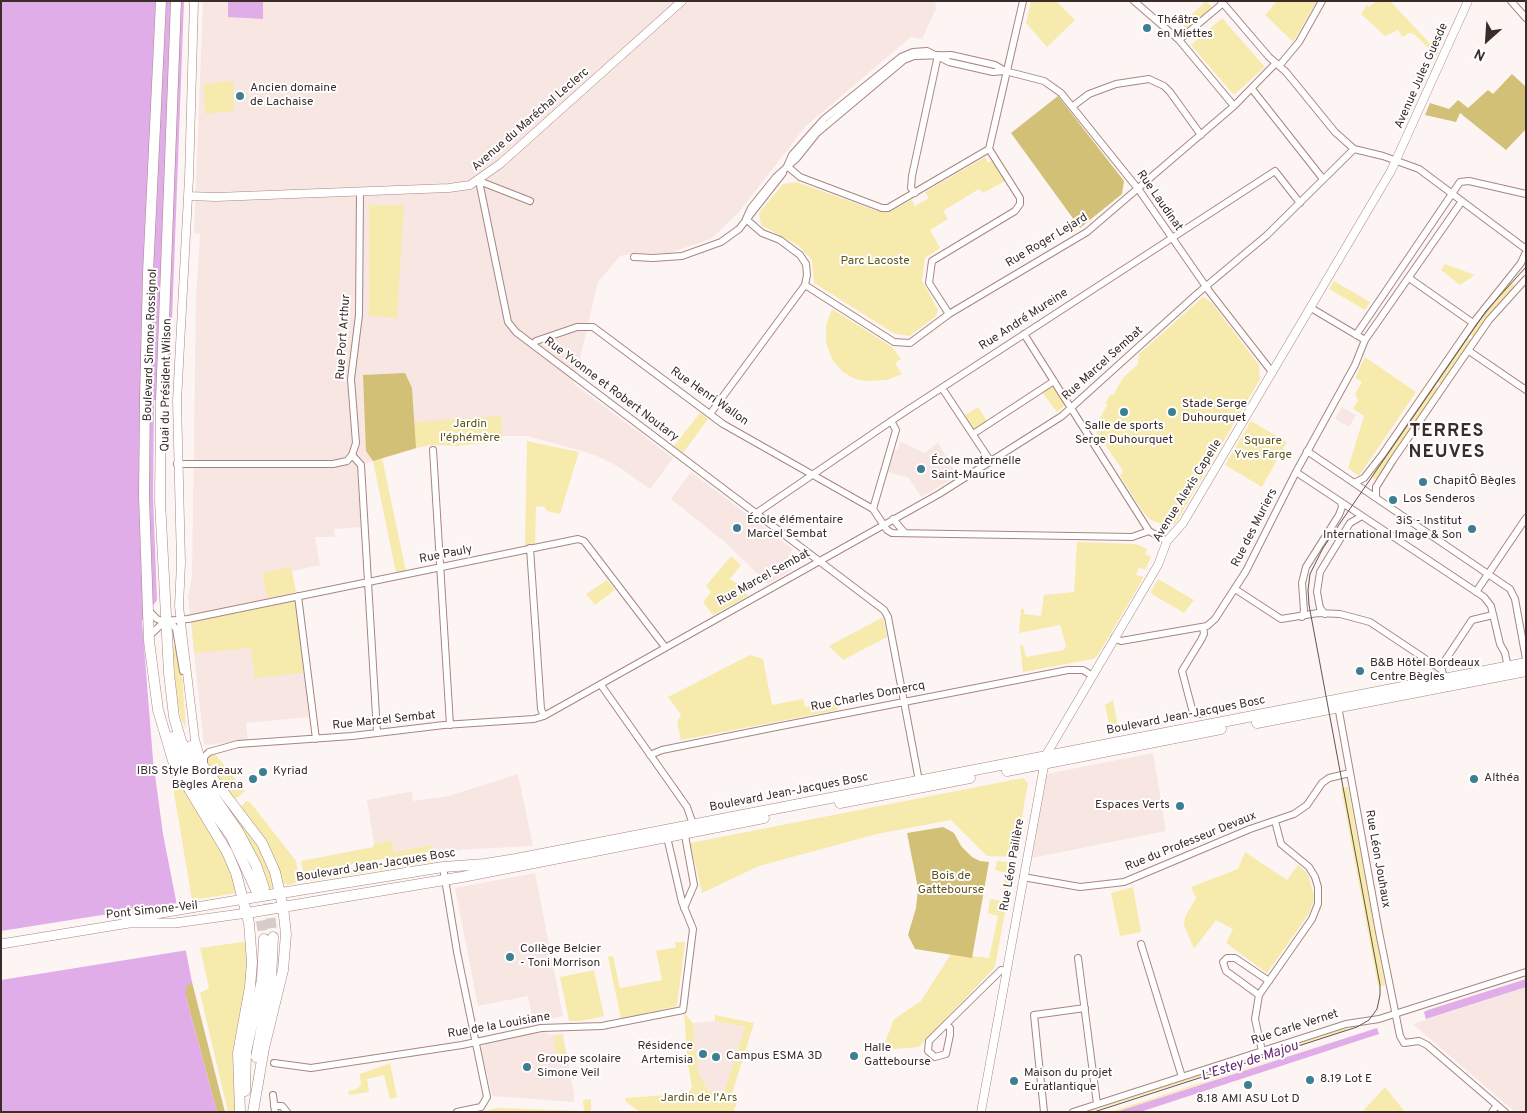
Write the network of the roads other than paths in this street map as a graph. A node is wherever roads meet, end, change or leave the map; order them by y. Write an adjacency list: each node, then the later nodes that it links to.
1 (161, 1): 86 (main road, Boulevard Simone Rossignol)
2 (176, 1): 91 (main road, Boulevard Simone Rossignol)
3 (194, 1): 31 (street, Quai du Président Wilson)
4 (682, 1): 25 (street, Avenue du Maréchal Leclerc)
5 (1024, 1): 15 (street)
6 (1134, 1): 12 (street)
7 (1322, 1): 14 (street, Rue Roger Lejard)
8 (1468, 1): 22 (street, Avenue Jules Guesde)
9 (1511, 1): 11 (street)
10 (1221, 2): 12 (street); 14 (street)
11 (1526, 18)
12 (1179, 40): 18 (street)
13 (938, 55): 15 (street, Rue Laudinat); 23 (street, Rue Laudinat); 28 (street)
14 (1278, 64): 16 (street, Rue Roger Lejard); 21 (street)
15 (1005, 71): 17 (street, Rue Laudinat); 20 (street)
16 (1252, 89): 18 (street, Rue Roger Lejard); 24 (street)
17 (1073, 106): 19 (street); 26 (street, Rue Laudinat)
18 (1234, 106): 19 (street, Rue Roger Lejard)
19 (1201, 135): 26 (street, Rue Roger Lejard)
20 (989, 149): 28 (street); 44 (street)
21 (1354, 150): 22 (street); 24 (street, Rue Marcel Sembat)
22 (1396, 161): 29 (street); 43 (street, Avenue Alexis Capelle)
23 (787, 166): 28 (street); 35 (street, Rue Laudinat)
24 (1323, 179): 34 (street, Rue Marcel Sembat)
25 (479, 181): 27 (street, Avenue du Maréchal Leclerc); 32 (street); 49 (street, Rue Yvonne et Robert Noutary)
26 (1139, 190): 36 (street, Rue Laudinat); 44 (street, Rue Roger Lejard)
27 (360, 192): 31 (street, Avenue du Maréchal Leclerc); 61 (street, Rue Port Arthur)
28 (915, 193)
29 (1452, 194): 30 (street); 33 (street); 47 (street)
30 (1526, 194)
31 (188, 196): 63 (street, Quai du Président Wilson)
32 (530, 200)
33 (1462, 201): 37 (street); 39 (street, Rue des Muriers)
34 (1300, 203): 36 (street, Rue André Mureine); 42 (street, Rue Marcel Sembat)
35 (746, 219): 38 (street, Rue Laudinat); 41 (street)
36 (1171, 238): 42 (street, Rue Laudinat); 46 (street, Rue André Mureine)
37 (1524, 251): 45 (street)
38 (634, 256)
39 (1409, 278): 45 (street); 48 (street, Rue des Muriers)
40 (1526, 279): 50 (street)
41 (805, 285): 44 (street, Rue Roger Lejard); 56 (street)
42 (1206, 286): 51 (street, Rue Laudinat); 55 (street, Rue Marcel Sembat)
43 (1311, 308): 47 (street); 51 (street, Avenue Alexis Capelle)
44 (949, 314)
45 (1473, 323): 66 (street)
46 (1024, 334): 52 (street); 53 (street, Rue André Mureine)
47 (1356, 335): 48 (street)
48 (1365, 340): 60 (street, Rue des Muriers)
49 (533, 345): 56 (street, Rue Henri Wallon); 70 (street, Rue Yvonne et Robert Noutary)
50 (1469, 351): 54 (street); 67 (street)
51 (1272, 372): 77 (street, Avenue Alexis Capelle)
52 (1054, 381): 55 (street); 58 (street)
53 (942, 388): 57 (street, Rue André Mureine); 58 (street)
54 (1526, 390)
55 (1071, 408): 62 (street, Rue Marcel Sembat); 75 (street)
56 (710, 414): 65 (street, Rue Henri Wallon)
57 (891, 421): 65 (street, Rue André Mureine); 69 (street)
58 (973, 434): 62 (street)
59 (433, 450): 80 (street)
60 (1307, 451): 64 (street, Rue des Muriers); 66 (street)
61 (352, 456): 63 (street); 82 (street)
62 (991, 462): 73 (street, Rue Marcel Sembat)
63 (177, 464): 90 (street, Quai du Président Wilson)
64 (1296, 472): 68 (street); 83 (street, Rue des Muriers)
65 (812, 474): 69 (street, Rue Henri Wallon); 70 (street, Rue André Mureine)
66 (1354, 483): 67 (street)
67 (1376, 497): 81 (street)
68 (1341, 502): 71 (street); 89 (street)
69 (873, 509): 74 (street)
70 (755, 514): 79 (street, Rue Yvonne et Robert Noutary)
71 (1362, 516): 84 (street); 87 (street)
72 (1526, 518): 81 (street)
73 (892, 519): 74 (street, Rue Marcel Sembat); 76 (street)
74 (884, 523): 76 (street); 79 (street, Rue Marcel Sembat)
75 (1148, 531): 76 (street); 77 (street)
76 (904, 532)
77 (1168, 541): 94 (street, Avenue Alexis Capelle)
78 (530, 548): 80 (street, Rue Pauly); 95 (street, Rue Pauly); 110 (street)
79 (818, 561): 95 (street, Rue Marcel Sembat); 107 (street, Rue Yvonne et Robert Noutary)
80 (440, 568): 82 (street, Rue Pauly); 111 (street)
81 (1488, 574): 84 (street); 96 (street)
82 (368, 582): 85 (street, Rue Pauly); 112 (street)
83 (1235, 589): 89 (street); 92 (street, Rue des Muriers)
84 (1476, 592): 88 (street)
85 (298, 596): 90 (street, Rue Pauly); 113 (street)
86 (149, 611): 91 (street); 93 (main road, Boulevard Simone Rossignol)
87 (1325, 614): 89 (street); 98 (street)
88 (1493, 615): 97 (street); 98 (street)
89 (1302, 617)
90 (181, 619): 91 (street, Rue Pauly); 106 (street, Quai du Président Wilson)
91 (165, 621): 93 (street); 105 (main road, Boulevard Simone Rossignol); 106 (street)
92 (1203, 627): 94 (street); 109 (street, Rue des Muriers)
93 (149, 636): 99 (main road, Boulevard Simone Rossignol)
94 (1114, 638): 101 (street, Avenue Alexis Capelle)
95 (665, 647): 104 (street, Rue Marcel Sembat)
96 (1526, 662): 97 (main road, Boulevard Jean-Jacques Bosc); 102 (street, Boulevard Jean-Jacques Bosc)
97 (1505, 667): 103 (main road, Boulevard Jean-Jacques Bosc)
98 (1440, 668): 103 (street)
99 (151, 669): 105 (main road); 129 (main road)
100 (1526, 671): 102 (main road, Boulevard Jean-Jacques Bosc)
101 (1091, 675): 107 (street, Rue Charles Domercq); 115 (street, Avenue Alexis Capelle)
102 (1494, 677): 108 (main road, Boulevard Jean-Jacques Bosc)
103 (1444, 679): 108 (main road, Boulevard Jean-Jacques Bosc)
104 (601, 685): 110 (street, Rue Marcel Sembat); 114 (street)
105 (170, 688): 116 (main road)
106 (191, 701): 116 (street, Quai du Président Wilson)
107 (904, 702): 114 (street, Rue Charles Domercq); 118 (street, Rue Yvonne et Robert Noutary)
108 (1337, 703): 115 (main road, Boulevard Jean-Jacques Bosc); 117 (street, Rue Léon Jouhaux)
109 (1204, 713)
110 (544, 716): 111 (street, Rue Marcel Sembat)
111 (450, 725): 112 (street, Rue Marcel Sembat)
112 (377, 732): 113 (street, Rue Marcel Sembat)
113 (316, 739): 116 (street, Rue Marcel Sembat)
114 (650, 755): 122 (street)
115 (1044, 759): 118 (main road, Boulevard Jean-Jacques Bosc); 119 (main road, Boulevard Jean-Jacques Bosc); 126 (street, Rue Léon Paillère)
116 (204, 767): 128 (main road)
117 (1350, 773): 121 (street, Rue du Professeur Devaux); 142 (street, Rue Léon Jouhaux)
118 (920, 781): 119 (street); 120 (street); 122 (main road, Boulevard Jean-Jacques Bosc)
119 (932, 786): 120 (main road, Boulevard Jean-Jacques Bosc)
120 (894, 793): 122 (main road, Boulevard Jean-Jacques Bosc)
121 (1275, 821): 126 (street, Rue du Professeur Devaux); 139 (street)
122 (689, 829): 123 (main road, Boulevard Jean-Jacques Bosc); 124 (main road, Boulevard Jean-Jacques Bosc); 131 (street)
123 (667, 837): 127 (main road, Boulevard Jean-Jacques Bosc); 131 (street, Rue de la Louisiane)
124 (539, 855): 125 (main road, Boulevard Jean-Jacques Bosc); 127 (street)
125 (443, 867): 127 (street); 128 (main road, Boulevard Jean-Jacques Bosc)
126 (1023, 877): 137 (street, Rue Léon Paillère)
127 (445, 880): 130 (main road, Boulevard Jean-Jacques Bosc); 144 (street)
128 (281, 893): 129 (main road, Boulevard Jean-Jacques Bosc); 130 (main road)
129 (244, 899): 132 (main road); 133 (main road, Pont Simone-Veil)
130 (283, 907): 132 (main road, Boulevard Jean-Jacques Bosc); 151 (main road)
131 (684, 908): 144 (street, Rue de la Louisiane)
132 (247, 913): 134 (main road, Pont Simone-Veil); 153 (main road)
133 (1, 939)
134 (1, 944)
135 (1141, 944): 147 (street)
136 (1078, 958): 141 (street)
137 (1006, 971): 143 (street); 156 (street, Rue Léon Paillère)
138 (1526, 972): 142 (street, Rue Carle Vernet)
139 (1270, 981): 140 (street); 140 (street)
140 (1259, 995): 145 (street)
141 (1085, 1008): 149 (street); 157 (street)
142 (1395, 1014): 145 (street, Rue Carle Vernet); 150 (street, Rue Léon Jouhaux)
143 (947, 1025): 143 (street)
144 (476, 1041): 146 (street, Rue de la Louisiane); 155 (street)
145 (1262, 1051): 147 (street, Rue Carle Vernet)
146 (274, 1063)
147 (1182, 1077): 149 (street, Rue Carle Vernet)
148 (273, 1095): 152 (street)
149 (1097, 1104): 158 (street, Rue Carle Vernet)
150 (1497, 1105): 159 (street); 160 (street)
151 (254, 1107): 153 (main road)
152 (274, 1109): 154 (street)
153 (242, 1112)
154 (287, 1112)
155 (457, 1112)
156 (981, 1112)
157 (1044, 1112)
158 (1073, 1112)
159 (1492, 1112)
160 (1505, 1112)

